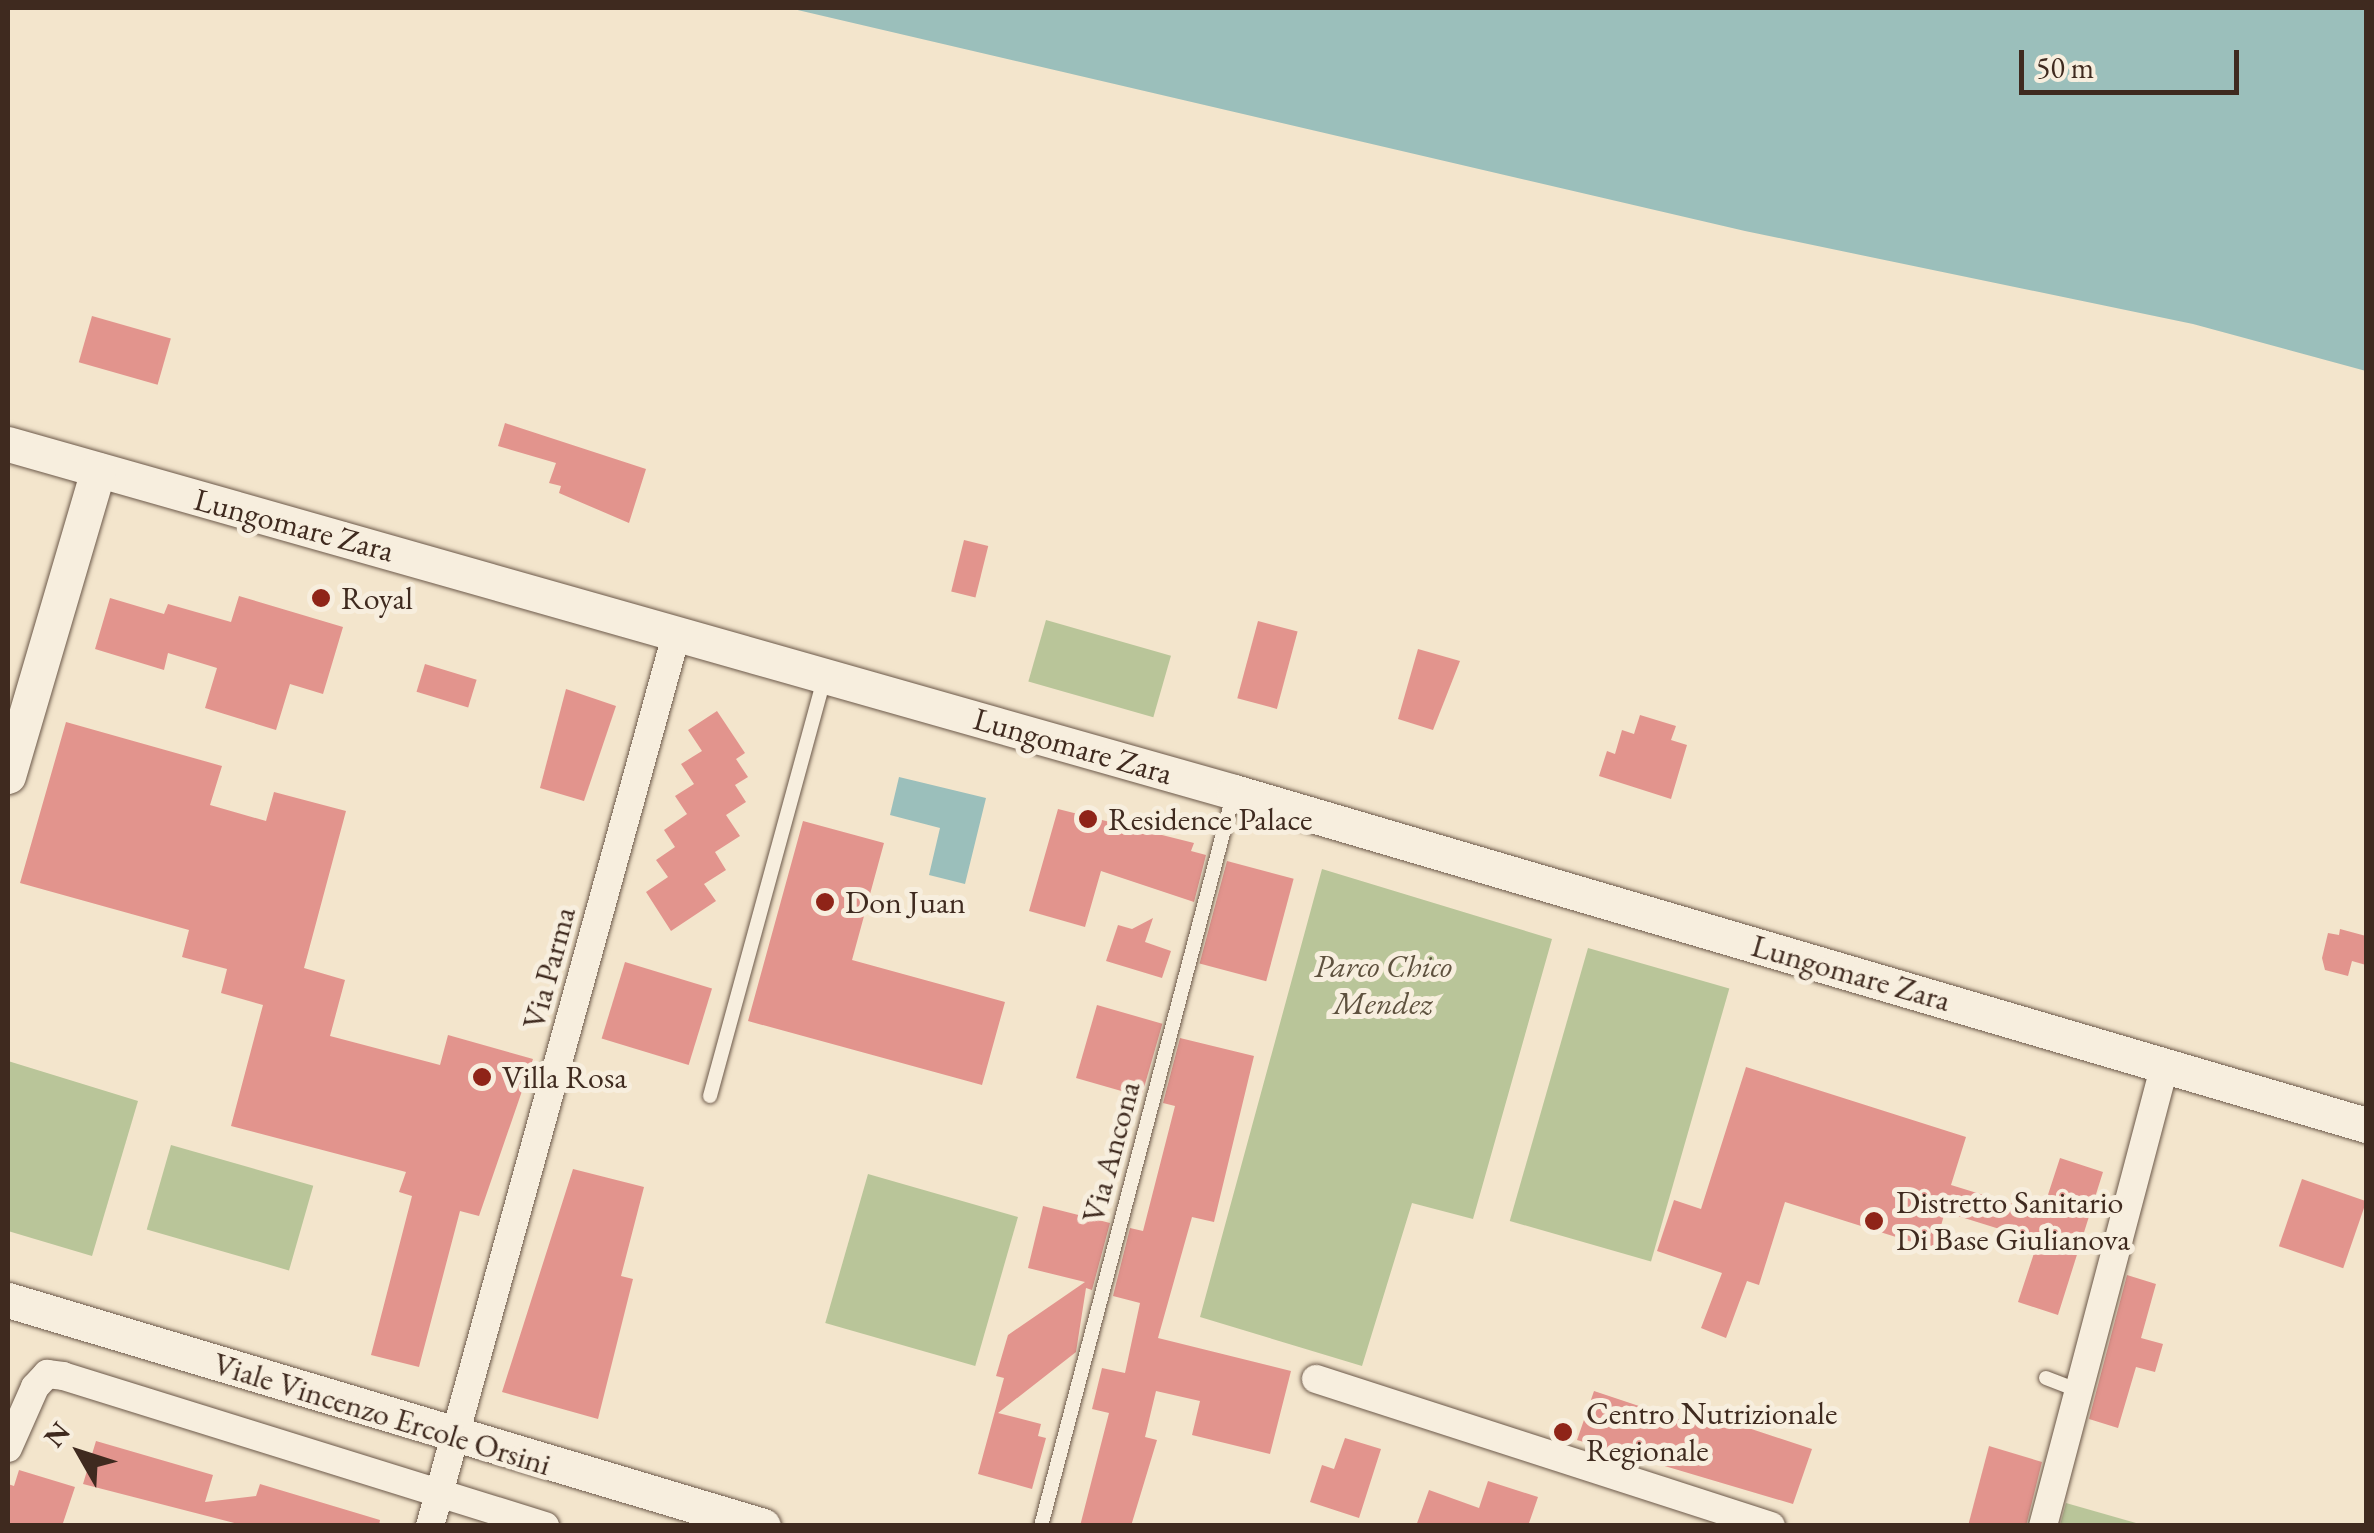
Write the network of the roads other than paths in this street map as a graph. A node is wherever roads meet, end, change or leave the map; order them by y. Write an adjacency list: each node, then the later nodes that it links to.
1 (8, 444): 2 (street, Lungomare Zara)
2 (98, 470): 3 (street, Lungomare Zara); 5 (street)
3 (677, 632): 4 (street, Lungomare Zara); 14 (street, Via Parma)
4 (826, 674): 6 (street, Lungomare Zara); 8 (lane)
5 (8, 776)
6 (1234, 792): 7 (street, Lungomare Zara); 20 (lane, Via Ancona)
7 (2164, 1066): 9 (street, Lungomare Zara); 13 (street)
8 (710, 1096)
9 (2366, 1125)
10 (8, 1300): 14 (street, Viale Vincenzo Ercole Orsini)
11 (2046, 1378): 13 (lane)
12 (1316, 1379): 21 (street)
13 (2078, 1390): 22 (street)
14 (456, 1438): 16 (street, Via Parma); 17 (street, Viale Vincenzo Ercole Orsini)
15 (8, 1448): 16 (street)
16 (439, 1496): 18 (street, Via Parma); 19 (street)
17 (759, 1525)
18 (430, 1526)
19 (545, 1526)
20 (1041, 1526)
21 (1771, 1526)
22 (2042, 1526)

